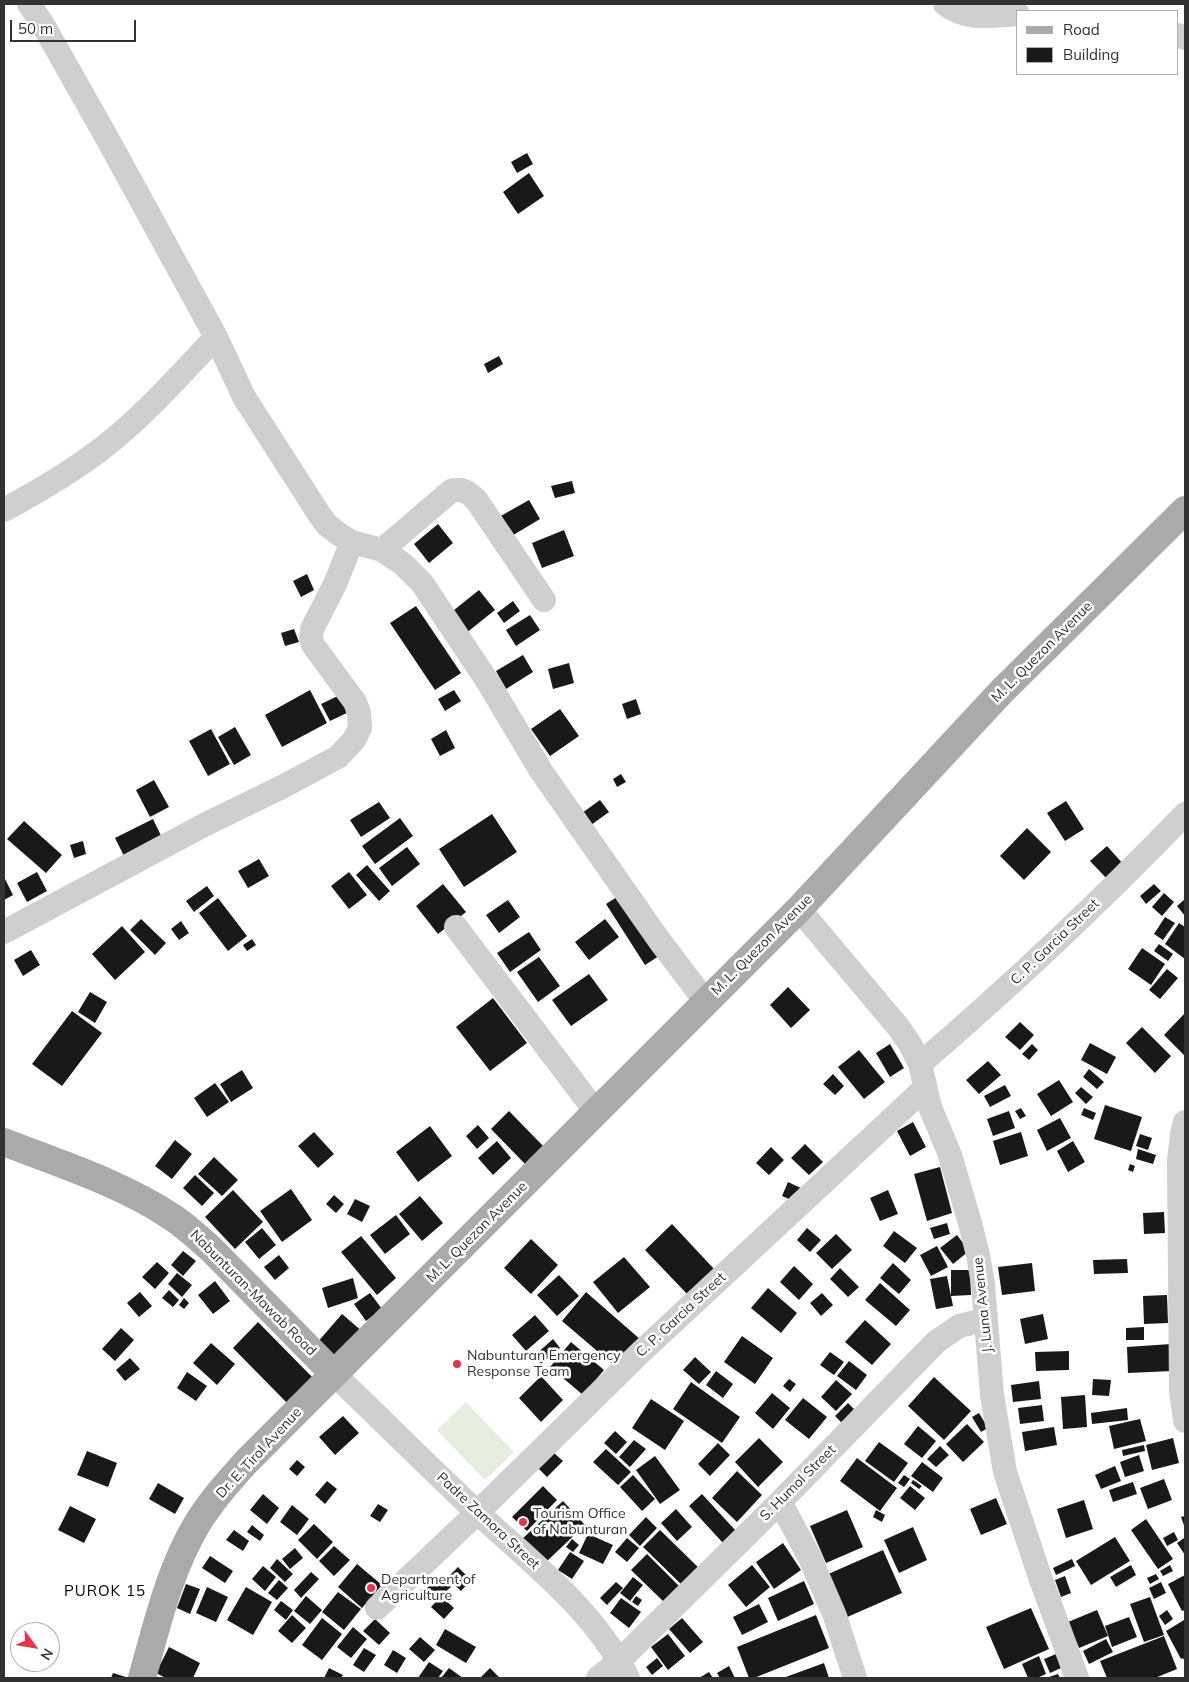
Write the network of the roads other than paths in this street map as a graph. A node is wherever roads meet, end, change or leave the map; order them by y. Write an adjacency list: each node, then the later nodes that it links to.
1 (29, 4): 4 (street)
2 (945, 4): 3 (street)
3 (1016, 14)
4 (216, 337): 5 (street); 7 (street)
5 (4, 510)
6 (1185, 510): 11 (main road, M. L. Quezon Avenue)
7 (352, 542): 8 (street); 13 (street)
8 (382, 550): 9 (street); 14 (street)
9 (544, 600)
10 (1185, 814): 15 (street, C. P. Garcia Street)
11 (799, 909): 14 (main road, M. L. Quezon Avenue); 15 (street, J. Luna Avenue)
12 (456, 926): 17 (street)
13 (4, 932)
14 (706, 1002): 17 (main road, M. L. Quezon Avenue)
15 (920, 1064): 16 (street, J. Luna Avenue)
16 (925, 1088): 20 (street, J. Luna Avenue); 24 (street, C. P. Garcia Street)
17 (596, 1112): 21 (main road, M. L. Quezon Avenue)
18 (1185, 1122): 22 (street)
19 (4, 1142): 21 (main road, Nabunturan-Mawab Road)
20 (985, 1320): 23 (street, S. Humol Street); 30 (street, J. Luna Avenue)
21 (334, 1374): 24 (street, Padre Zamora Street); 27 (main road, Dr. E. Tirol Avenue)
22 (1185, 1421)
23 (780, 1502): 26 (street, S. Humol Street); 29 (street)
24 (478, 1512): 25 (street, C. P. Garcia Street); 26 (street, Padre Zamora Street)
25 (377, 1608)
26 (624, 1670): 28 (street, S. Humol Street)
27 (142, 1678)
28 (598, 1678)
29 (856, 1678)
30 (1077, 1678)

